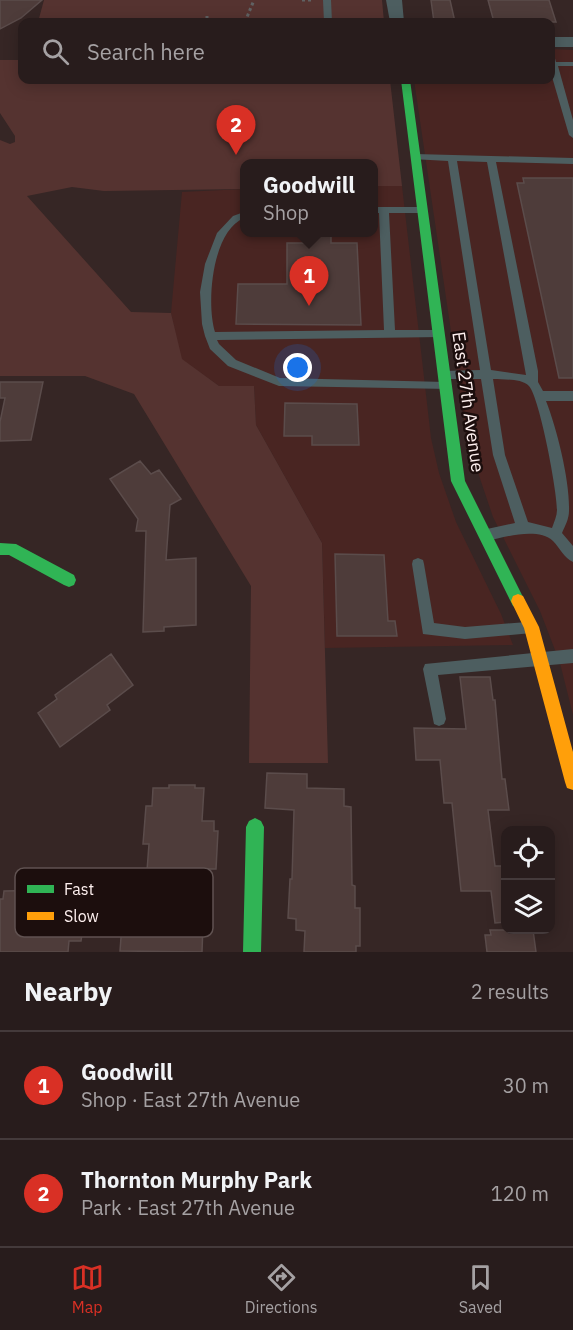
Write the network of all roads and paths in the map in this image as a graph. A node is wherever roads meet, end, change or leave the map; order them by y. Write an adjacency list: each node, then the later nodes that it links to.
1 (254, 0): 4 (path)
2 (327, 0): 5 (lane)
3 (394, 0): 6 (street)
4 (247, 18)
5 (328, 18)
6 (396, 18)
7 (555, 42): 8 (street)
8 (573, 42)
9 (555, 61): 10 (lane)
10 (573, 64)
11 (555, 71): 13 (lane)
12 (406, 84): 14 (street, East 27th Avenue)
13 (573, 135)
14 (415, 157): 15 (lane); 19 (street, East 27th Avenue)
15 (452, 158): 16 (lane); 24 (lane)
16 (491, 158): 17 (lane); 26 (lane)
17 (573, 161)
18 (379, 210): 19 (lane); 21 (lane)
19 (422, 210): 22 (street, East 27th Avenue)
20 (240, 216): 23 (lane)
21 (390, 334): 22 (lane); 23 (lane)
22 (439, 334): 25 (street, East 27th Avenue)
23 (210, 336): 25 (lane)
24 (487, 375): 25 (lane); 26 (lane); 30 (lane)
25 (445, 380): 32 (street, East 27th Avenue)
26 (532, 382): 27 (lane)
27 (540, 396): 28 (lane); 31 (lane)
28 (573, 396)
29 (573, 525): 31 (lane)
30 (523, 527): 31 (lane); 32 (lane)
31 (557, 530): 34 (lane)
32 (485, 535): 37 (street, East 27th Avenue)
33 (0, 549): 36 (street)
34 (573, 555)
35 (418, 564): 37 (lane)
36 (69, 580)
37 (531, 627): 39 (street, East 27th Avenue)
38 (573, 656): 39 (lane)
39 (541, 661): 40 (lane); 41 (street, East 27th Avenue)
40 (439, 719)
41 (571, 761): 42 (street, East 27th Avenue)
42 (573, 782)
43 (255, 827): 44 (street)
44 (252, 952)

